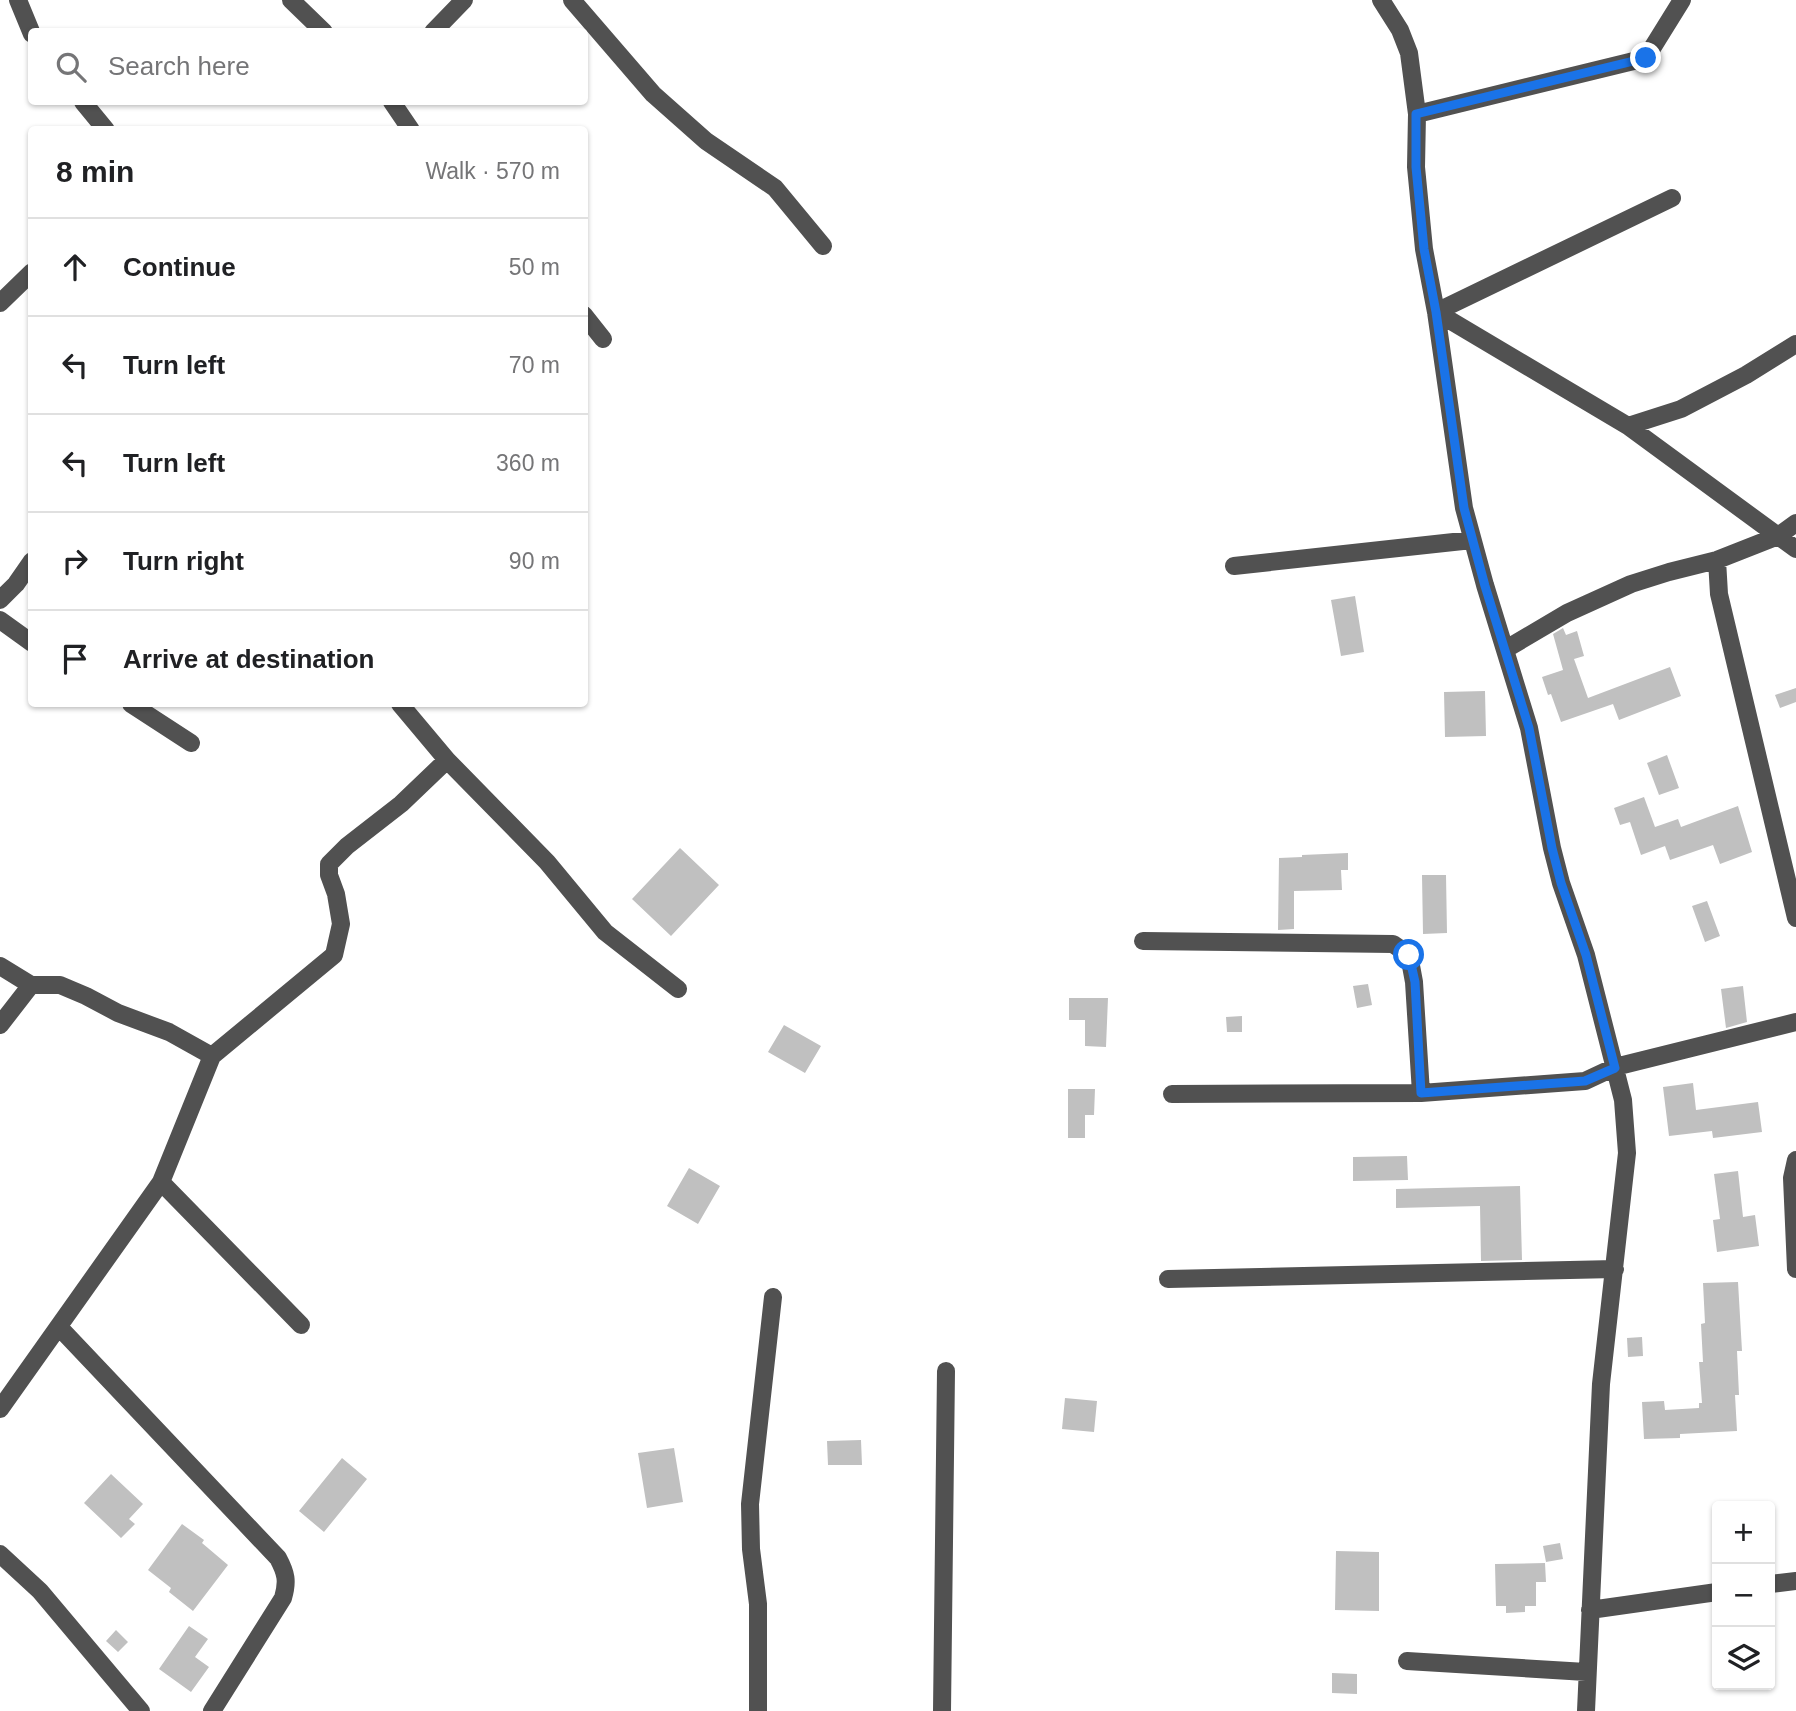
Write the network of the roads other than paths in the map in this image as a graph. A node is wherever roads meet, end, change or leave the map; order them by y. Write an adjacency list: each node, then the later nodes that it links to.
1 (18, 0): 8 (street)
2 (291, 0): 9 (street)
3 (464, 0): 10 (street)
4 (572, 0): 18 (street)
5 (1381, 0): 11 (street)
6 (1396, 0): 11 (street)
7 (1682, 0): 14 (street)
8 (30, 28)
9 (320, 28)
10 (437, 28)
11 (1400, 30): 14 (street)
12 (85, 105): 15 (street)
13 (394, 105): 16 (street)
14 (1416, 114): 21 (street)
15 (103, 126)
16 (408, 126)
17 (1672, 198): 21 (street)
18 (823, 246)
19 (28, 276): 20 (street)
20 (0, 303)
21 (1436, 312): 25 (street); 28 (street)
22 (588, 320): 23 (street)
23 (603, 339)
24 (1796, 344): 25 (street)
25 (1628, 426): 27 (street)
26 (1796, 523): 27 (street)
27 (1778, 536): 29 (street); 30 (street)
28 (1472, 540): 31 (street); 36 (street)
29 (1796, 549)
30 (1717, 560): 36 (street); 41 (street)
31 (1234, 566)
32 (28, 567): 33 (street)
33 (0, 600)
34 (0, 620): 35 (street)
35 (28, 640)
36 (1506, 649): 49 (street)
37 (136, 707): 39 (street)
38 (403, 707): 40 (street)
39 (191, 743)
40 (447, 760): 45 (street); 48 (street)
41 (1796, 918)
42 (1143, 941): 50 (street)
43 (0, 967): 44 (street)
44 (31, 985): 47 (street); 48 (street)
45 (678, 989)
46 (1796, 1022): 49 (street)
47 (0, 1025)
48 (212, 1056): 53 (street)
49 (1615, 1068): 50 (street); 54 (street)
50 (1421, 1093): 51 (street)
51 (1172, 1094)
52 (1796, 1160): 55 (street)
53 (161, 1182): 58 (street); 59 (street)
54 (1615, 1269): 56 (street); 66 (street)
55 (1796, 1269)
56 (1168, 1279)
57 (772, 1297): 71 (street)
58 (301, 1325)
59 (59, 1327): 61 (street); 70 (street)
60 (947, 1371): 72 (street)
61 (0, 1409)
62 (0, 1554): 69 (street)
63 (1796, 1581): 64 (street)
64 (1775, 1583)
65 (1712, 1593): 66 (street)
66 (1591, 1610): 68 (street)
67 (1407, 1661): 68 (street)
68 (1586, 1672): 73 (street)
69 (141, 1711)
70 (212, 1711)
71 (758, 1711)
72 (942, 1711)
73 (1586, 1711)

